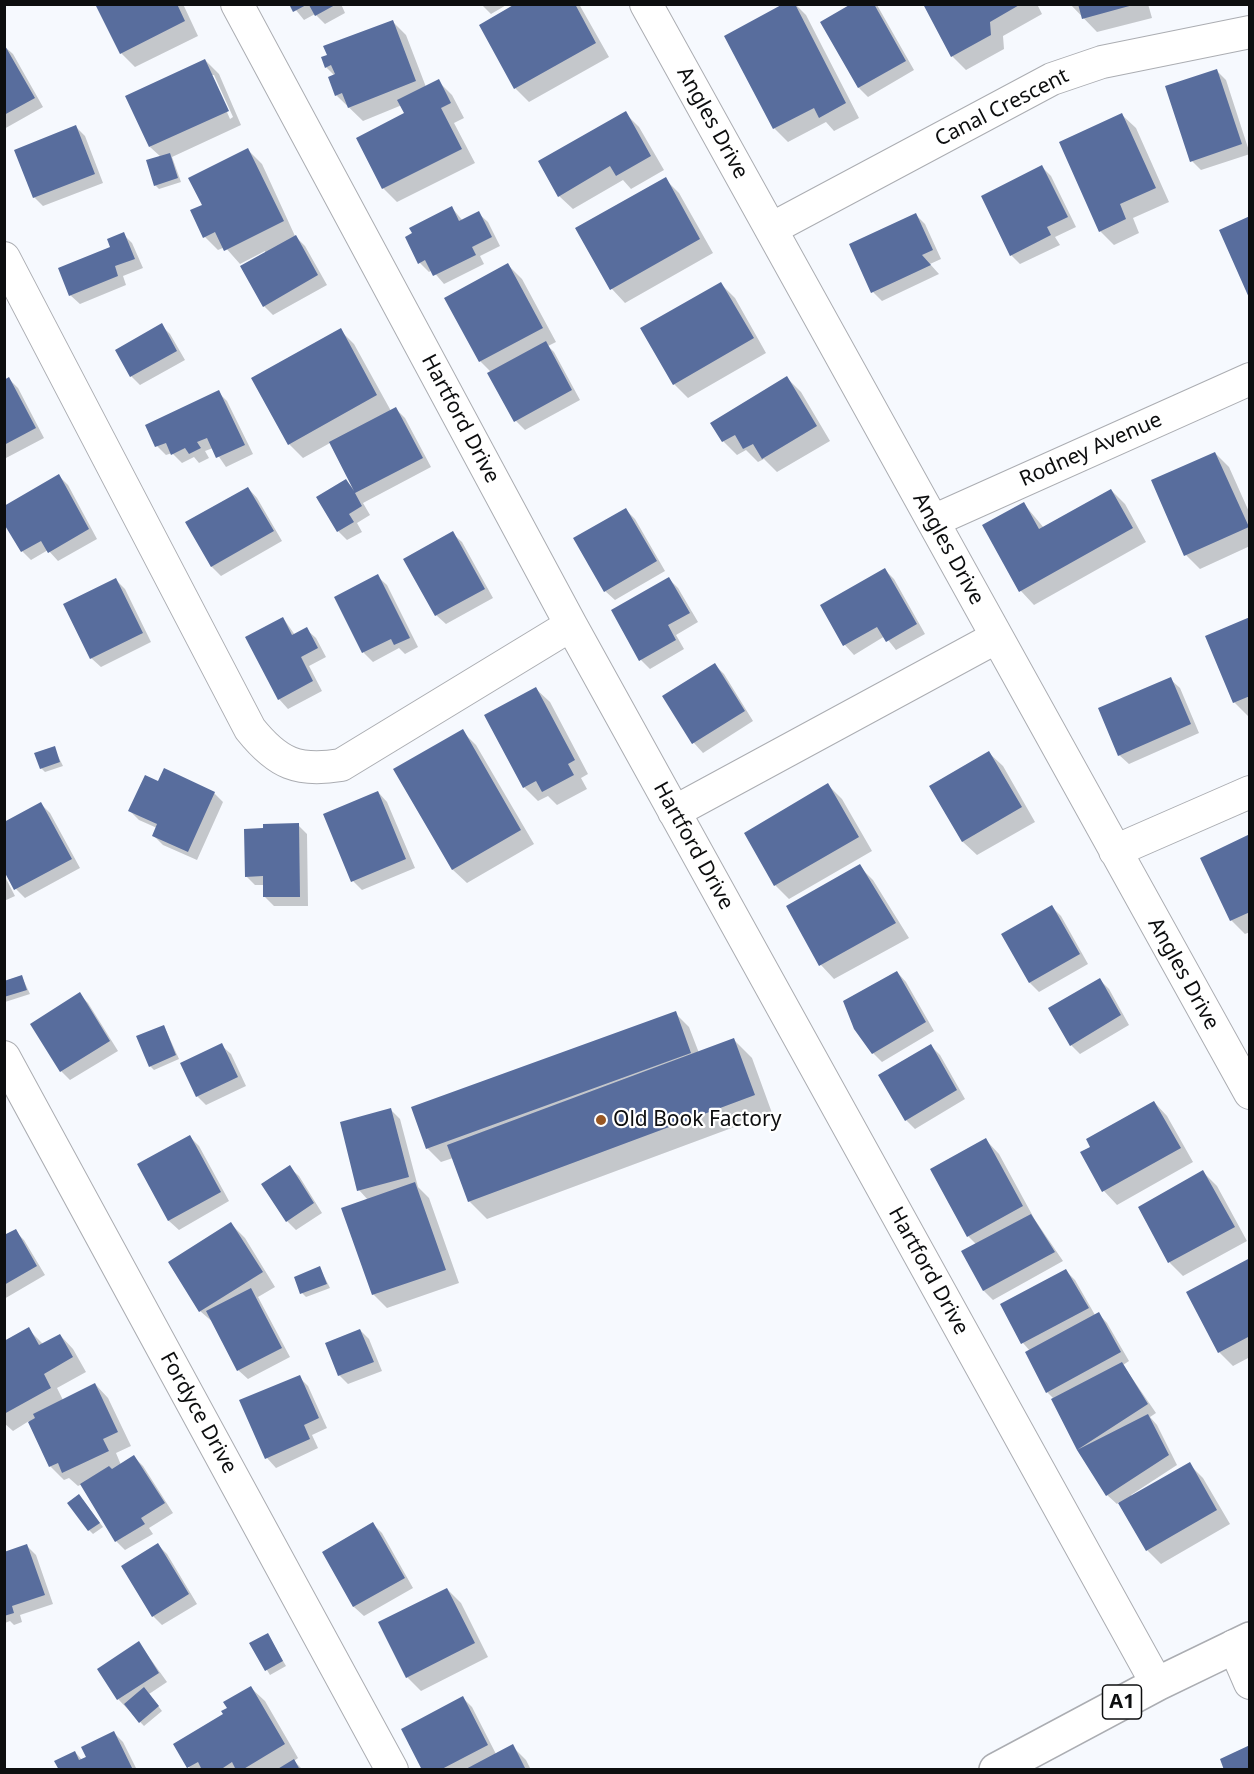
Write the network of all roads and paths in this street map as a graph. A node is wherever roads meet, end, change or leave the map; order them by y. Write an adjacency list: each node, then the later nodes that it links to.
1 (237, 4): 8 (street, Hartford Drive)
2 (646, 4): 4 (street, Angles Drive)
3 (1250, 32): 4 (street, Canal Crescent)
4 (771, 229): 7 (street, Angles Drive)
5 (4, 258): 8 (street)
6 (1250, 380): 7 (street, Rodney Avenue)
7 (933, 521): 9 (street, Angles Drive)
8 (571, 625): 11 (street, Hartford Drive)
9 (997, 637): 11 (street); 12 (street, Angles Drive)
10 (1250, 792): 12 (street)
11 (674, 812): 17 (street, Hartford Drive)
12 (1115, 851): 14 (street, Angles Drive)
13 (4, 1057): 18 (street, Fordyce Drive)
14 (1250, 1092)
15 (1242, 1642): 16 (street); 17 (main road, A1)
16 (1250, 1683)
17 (1157, 1684): 19 (main road, A1)
18 (392, 1770)
19 (996, 1770)

